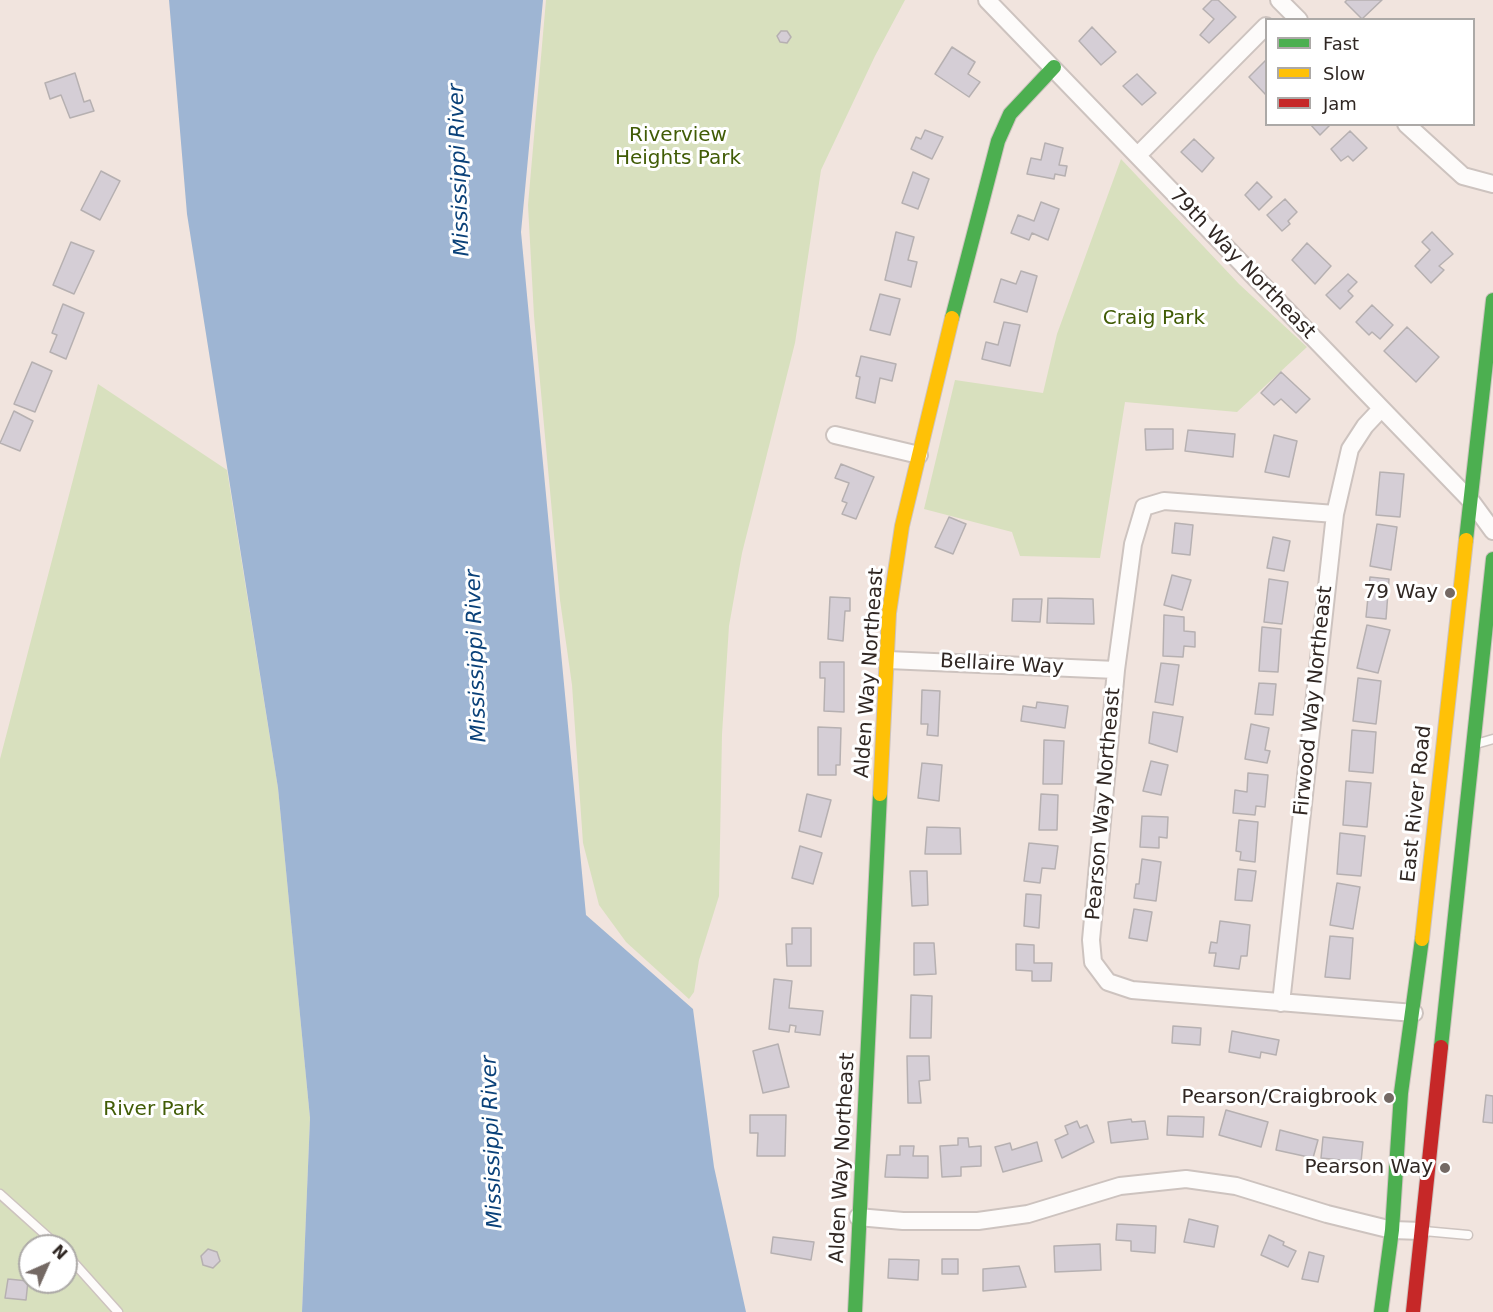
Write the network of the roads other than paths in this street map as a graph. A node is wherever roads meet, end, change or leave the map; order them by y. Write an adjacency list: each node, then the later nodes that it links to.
1 (987, 0): 6 (street, 79th Way Northeast)
2 (1282, 3): 3 (street); 4 (street)
3 (1274, 18)
4 (1297, 18)
5 (1265, 27): 8 (street)
6 (1053, 67): 8 (street, 79th Way Northeast); 13 (main road, Alden Way Northeast)
7 (1408, 126): 9 (street)
8 (1138, 155): 11 (street, 79th Way Northeast)
9 (1493, 184)
10 (1493, 300): 14 (main road, East River Road)
11 (1380, 410): 14 (street, 79th Way Northeast); 15 (street, Firwood Way Northeast)
12 (835, 435): 13 (street)
13 (919, 455): 18 (main road, Alden Way Northeast)
14 (1472, 501): 16 (street, 79th Way Northeast); 23 (main road, East River Road)
15 (1335, 514): 19 (street, Pearson Way Northeast); 22 (street, Firwood Way Northeast)
16 (1493, 531)
17 (1493, 559): 21 (main road)
18 (888, 660): 19 (street, Bellaire Way); 25 (main road, Alden Way Northeast)
19 (1116, 670): 22 (street, Pearson Way Northeast)
20 (1493, 740): 21 (lane)
21 (1473, 744): 27 (main road)
22 (1281, 1003): 23 (street, Pearson Way Northeast)
23 (1414, 1012): 26 (main road, East River Road)
24 (0, 1194): 28 (lane)
25 (858, 1217): 26 (street); 32 (main road, Alden Way Northeast)
26 (1392, 1230): 27 (street); 33 (main road, East River Road)
27 (1422, 1231): 29 (lane); 34 (main road)
28 (45, 1234)
29 (1468, 1235)
30 (78, 1268): 31 (lane)
31 (117, 1312)
32 (855, 1312)
33 (1381, 1312)
34 (1413, 1312)

